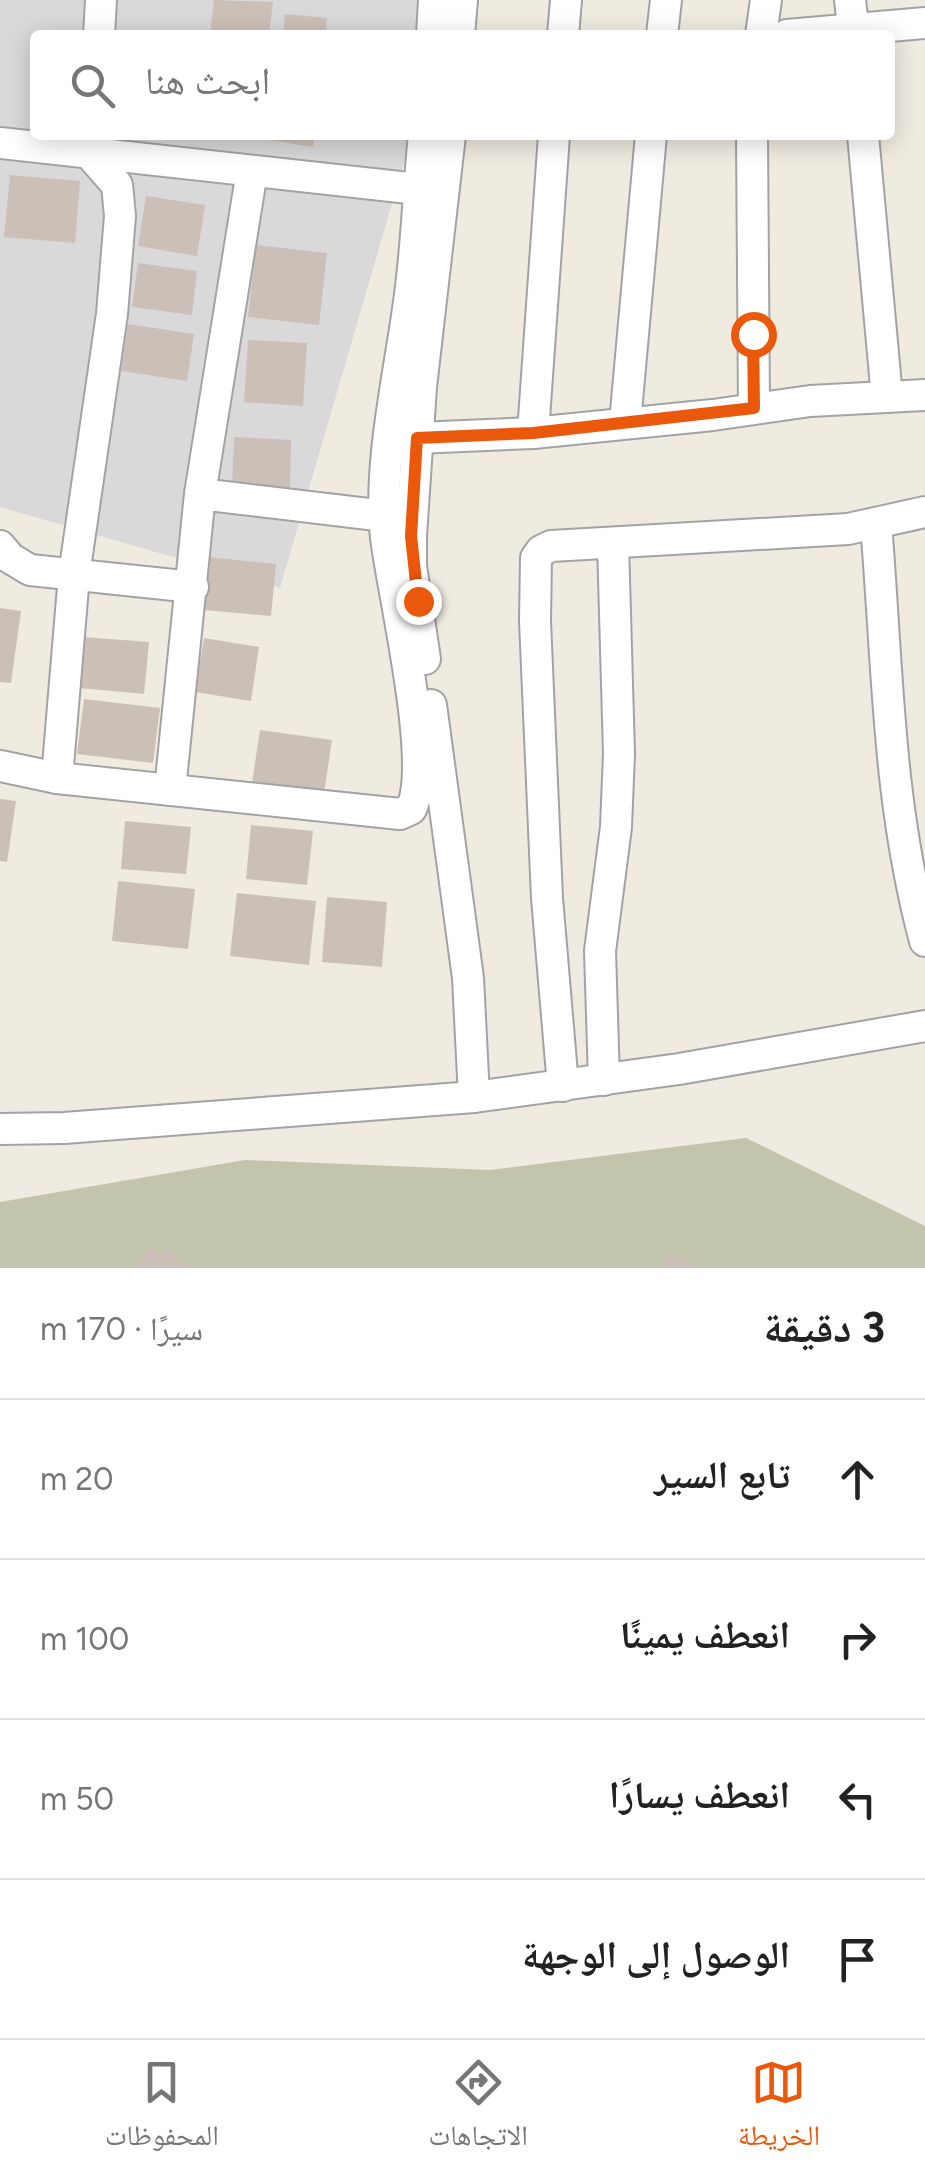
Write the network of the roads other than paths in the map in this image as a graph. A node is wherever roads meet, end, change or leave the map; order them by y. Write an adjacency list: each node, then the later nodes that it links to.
1 (101, 0): 9 (street)
2 (434, 0): 10 (street)
3 (462, 0): 11 (street)
4 (566, 0): 12 (street)
5 (666, 0): 13 (street)
6 (766, 0): 14 (street)
7 (853, 21): 8 (street); 15 (street)
8 (925, 23)
9 (98, 30)
10 (432, 30)
11 (459, 30)
12 (563, 30)
13 (663, 30)
14 (762, 30)
15 (811, 30)
16 (423, 140): 25 (street)
17 (449, 140): 31 (street)
18 (554, 140): 30 (street)
19 (652, 140): 29 (street)
20 (752, 140): 28 (street)
21 (863, 140): 27 (street)
22 (0, 142): 23 (street)
23 (90, 144): 24 (street); 38 (street)
24 (252, 171): 25 (street); 32 (street)
25 (418, 189): 34 (street)
26 (925, 395): 27 (street)
27 (887, 397): 28 (street)
28 (754, 408): 29 (street)
29 (625, 424): 30 (street)
30 (533, 433): 31 (street)
31 (417, 438): 47 (street)
32 (200, 494): 34 (street); 39 (street)
33 (925, 512): 35 (street)
34 (385, 516): 42 (street)
35 (876, 524): 36 (street); 43 (street)
36 (612, 543): 45 (street); 46 (street)
37 (0, 546): 38 (street)
38 (74, 575): 39 (street); 41 (street)
39 (193, 587): 42 (street)
40 (0, 766): 41 (street)
41 (57, 778): 42 (street)
42 (170, 790)
43 (925, 941)
44 (925, 1026): 45 (street)
45 (604, 1080): 46 (street)
46 (563, 1086): 47 (street)
47 (474, 1097): 48 (street)
48 (0, 1129)

